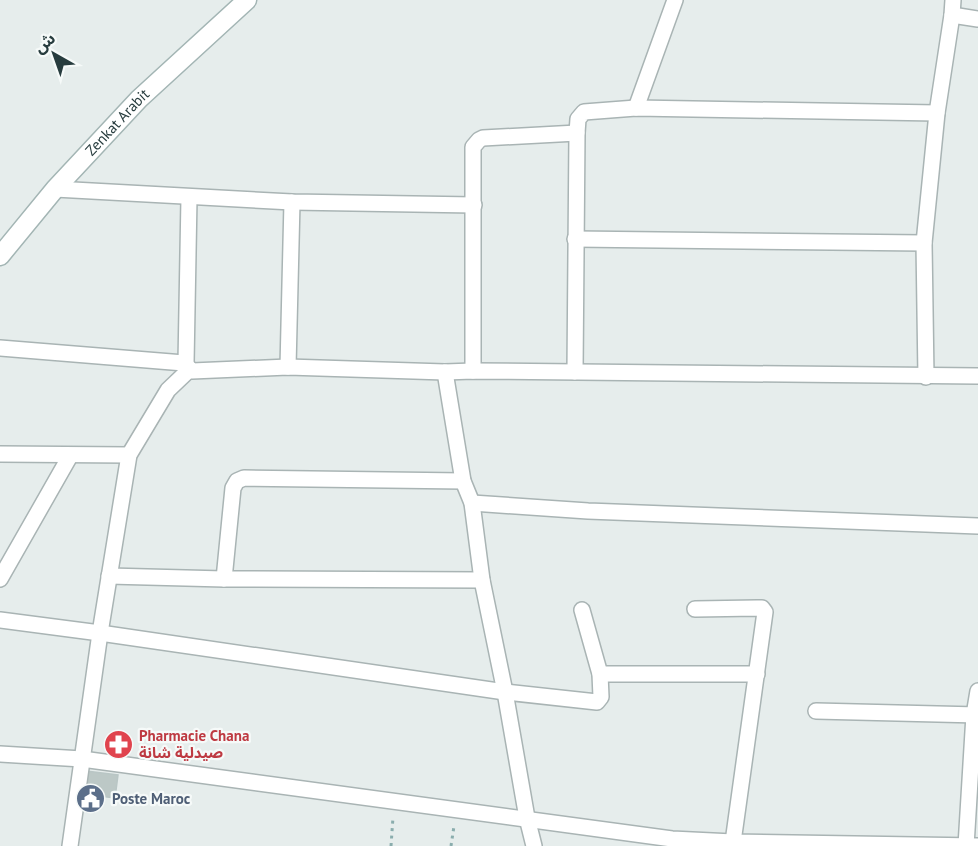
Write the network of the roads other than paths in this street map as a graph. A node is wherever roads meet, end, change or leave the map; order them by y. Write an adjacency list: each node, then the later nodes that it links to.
1 (247, 0): 8 (street, Zenkat Arabit)
2 (675, 0): 5 (street)
3 (952, 8): 4 (street); 6 (street)
4 (978, 20)
5 (636, 108): 6 (street); 7 (street)
6 (937, 113): 13 (street)
7 (577, 133): 11 (street); 12 (street)
8 (55, 189): 9 (street); 14 (street, Zenkat Arabit)
9 (189, 198): 10 (street); 17 (street)
10 (292, 202): 11 (street); 16 (street)
11 (474, 205): 18 (street)
12 (575, 239): 13 (street); 20 (street)
13 (924, 243): 21 (street)
14 (0, 256)
15 (0, 348): 17 (street)
16 (288, 366): 17 (street); 19 (street)
17 (188, 367): 24 (street)
18 (473, 370): 19 (street); 20 (street)
19 (445, 372): 26 (street)
20 (575, 372): 21 (street)
21 (926, 376): 22 (street)
22 (978, 376)
23 (0, 454): 25 (street)
24 (129, 455): 25 (street); 29 (street)
25 (70, 456): 30 (street)
26 (463, 481): 27 (street); 31 (street)
27 (472, 503): 28 (street); 32 (street)
28 (978, 526)
29 (109, 576): 31 (street); 36 (street)
30 (0, 579)
31 (224, 579): 32 (street)
32 (482, 580): 40 (street)
33 (695, 609): 38 (street)
34 (582, 610): 37 (street)
35 (0, 620): 36 (street)
36 (100, 633): 40 (street); 44 (street)
37 (600, 674): 38 (street); 40 (street)
38 (757, 674): 47 (street)
39 (978, 691): 42 (street)
40 (505, 692): 45 (street)
41 (816, 711): 42 (street)
42 (976, 715): 51 (street)
43 (0, 754): 44 (street)
44 (82, 759): 45 (street); 49 (street)
45 (527, 818): 46 (street); 50 (street)
46 (670, 842): 47 (street)
47 (733, 842): 48 (street)
48 (834, 845): 51 (street)
49 (70, 846)
50 (534, 846)
51 (970, 846)

